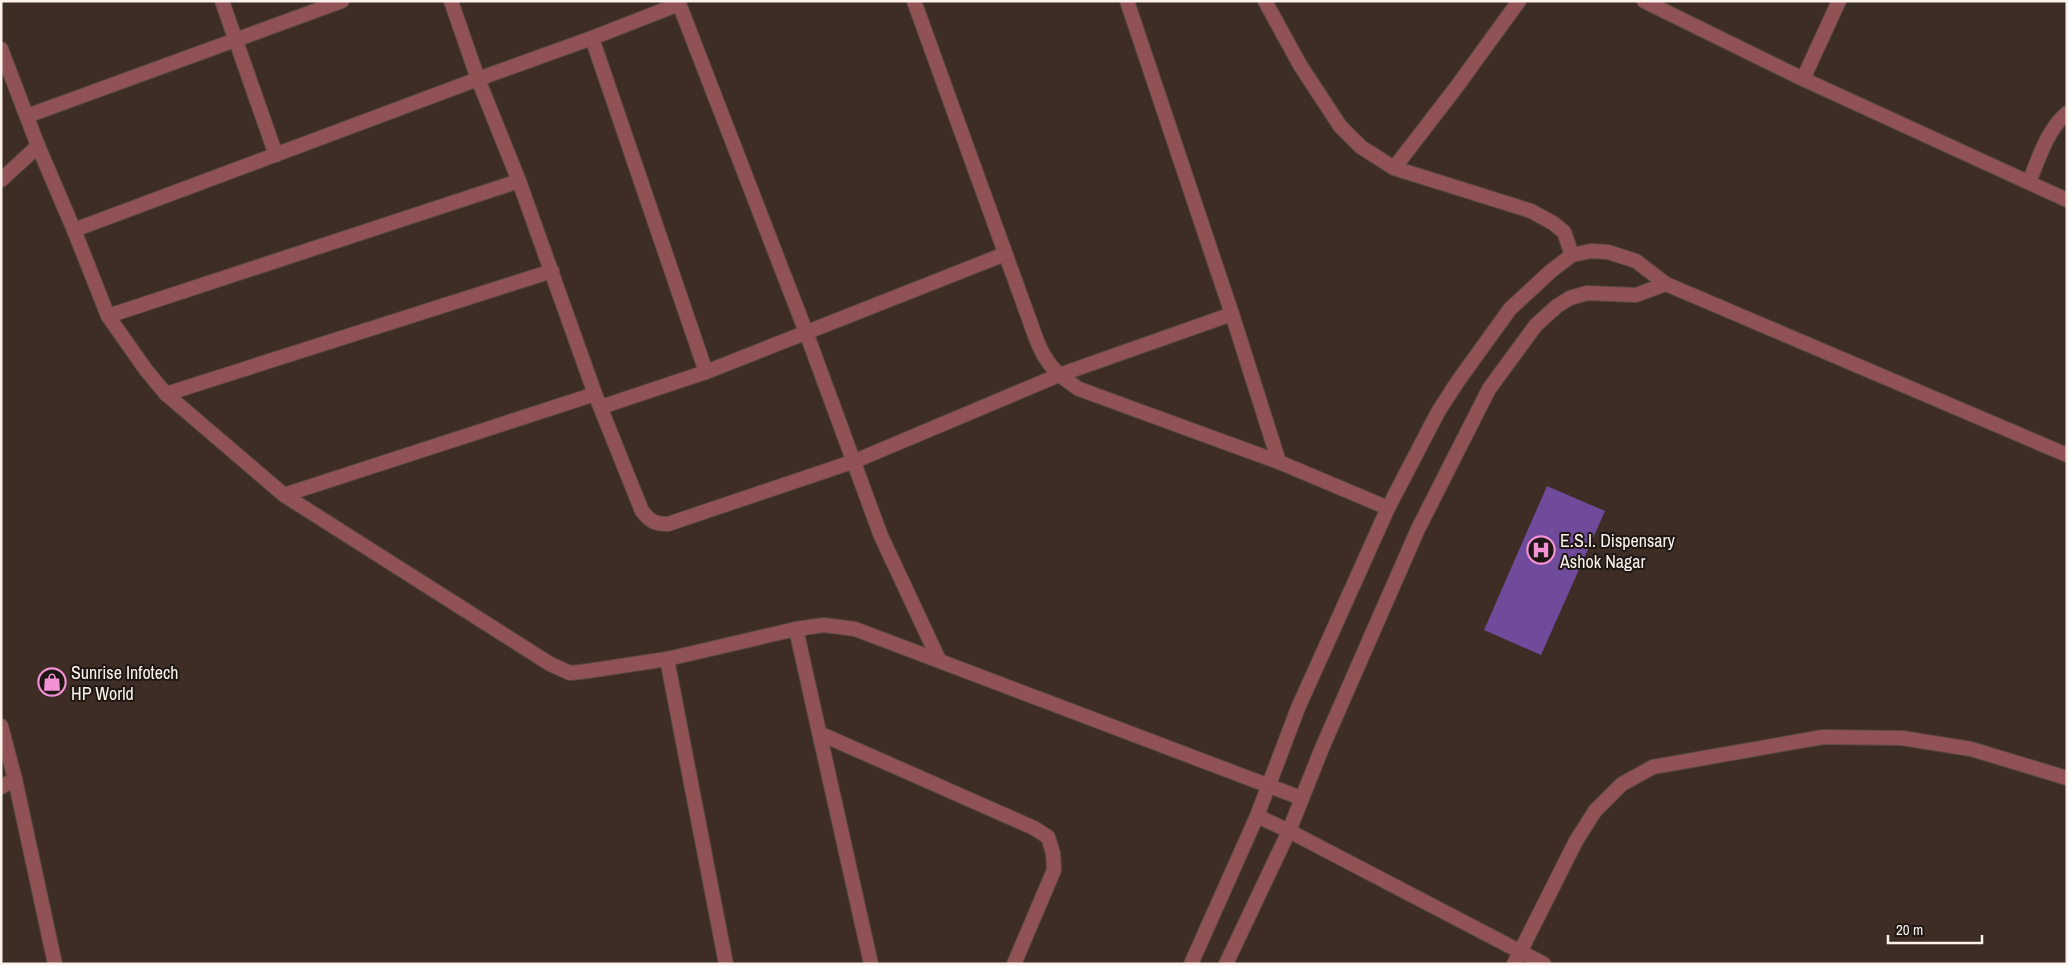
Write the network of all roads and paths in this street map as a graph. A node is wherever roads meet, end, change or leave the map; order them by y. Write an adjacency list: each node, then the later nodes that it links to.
1 (222, 1): 12 (street)
2 (342, 1): 12 (street)
3 (451, 1): 14 (street)
4 (914, 1): 26 (street)
5 (1127, 1): 30 (street)
6 (1265, 1): 20 (street)
7 (1519, 1): 20 (street)
8 (1644, 1): 15 (street)
9 (1839, 1): 15 (street)
10 (678, 3): 11 (street); 32 (street)
11 (592, 38): 14 (street); 33 (street)
12 (237, 40): 17 (street); 19 (street)
13 (1, 48): 17 (street)
14 (478, 79): 19 (street); 22 (street)
15 (1803, 79): 23 (street)
16 (2067, 113): 23 (street)
17 (27, 116): 18 (street)
18 (38, 146): 21 (street); 25 (street)
19 (276, 155): 25 (street)
20 (1394, 168): 27 (street)
21 (1, 180)
22 (519, 181): 28 (street); 31 (street)
23 (2028, 182): 24 (street)
24 (2067, 200)
25 (74, 230): 31 (street)
26 (1005, 254): 32 (street); 34 (street)
27 (1572, 255): 29 (street); 42 (street)
28 (552, 271): 35 (street); 36 (street)
29 (1666, 284): 38 (street); 52 (street)
30 (1232, 314): 34 (street); 40 (street)
31 (108, 316): 35 (street)
32 (806, 332): 33 (street); 39 (street)
33 (706, 372): 37 (street)
34 (1058, 375): 39 (street); 40 (street)
35 (166, 394): 41 (street)
36 (596, 394): 37 (street); 41 (street)
37 (601, 408): 39 (street)
38 (2067, 455)
39 (855, 461): 45 (street)
40 (1279, 462): 42 (street)
41 (284, 495): 44 (street)
42 (1388, 508): 50 (street)
43 (796, 629): 44 (street); 45 (street); 47 (street)
44 (667, 659): 57 (street)
45 (939, 660): 50 (street)
46 (1, 726): 49 (street)
47 (821, 734): 58 (street); 59 (street)
48 (2067, 778): 55 (street)
49 (16, 779): 51 (street); 56 (street)
50 (1269, 785): 52 (street); 53 (street)
51 (1, 787)
52 (1301, 798): 54 (street)
53 (1257, 816): 54 (street); 60 (street)
54 (1289, 830): 55 (street); 61 (street)
55 (1517, 958): 62 (street)
56 (55, 964)
57 (726, 964)
58 (872, 964)
59 (1014, 964)
60 (1191, 964)
61 (1226, 964)
62 (1544, 964)

